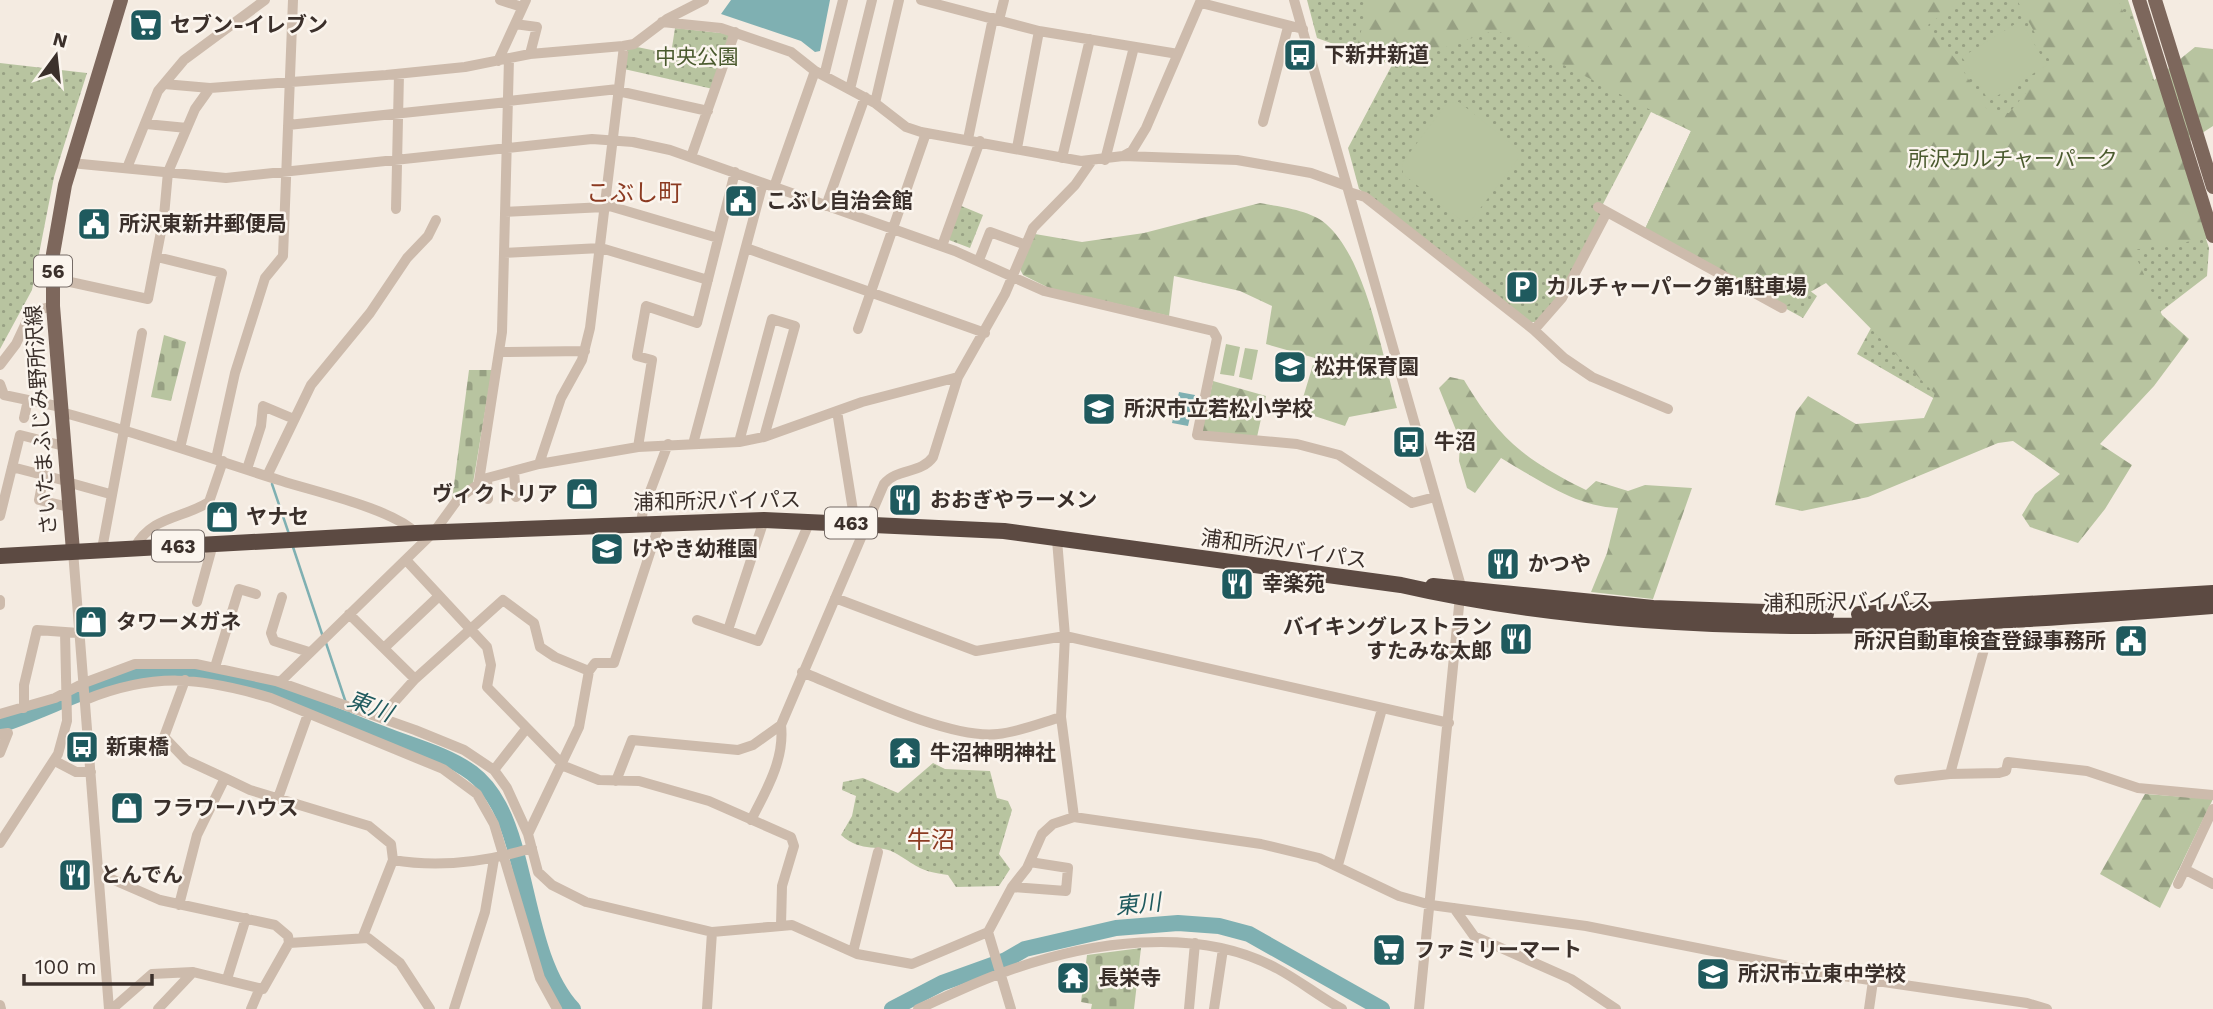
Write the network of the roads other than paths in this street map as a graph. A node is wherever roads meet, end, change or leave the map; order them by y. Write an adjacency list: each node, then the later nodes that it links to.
1 (121, 0): 57 (main road, さいたまふじみ野所沢線 / 56)
2 (265, 0): 32 (street)
3 (293, 0): 31 (street)
4 (500, 0): 15 (street)
5 (704, 0): 17 (street)
6 (842, 0): 30 (street)
7 (872, 0): 34 (street)
8 (900, 0): 38 (street)
9 (922, 0): 16 (street)
10 (1004, 0): 16 (street)
11 (1294, 0): 20 (street)
12 (2139, 0): 71 (main road)
13 (2155, 0): 63 (main road)
14 (1201, 1): 19 (street); 27 (street)
15 (524, 4): 18 (street)
16 (996, 19): 21 (street); 46 (street)
17 (662, 22): 22 (street); 24 (street)
18 (514, 24): 26 (street); 28 (street)
19 (1288, 27): 20 (street); 41 (street)
20 (1303, 29): 64 (street)
21 (1039, 30): 23 (street); 50 (street)
22 (736, 32): 30 (street); 39 (street)
23 (1090, 39): 25 (street); 53 (street)
24 (624, 46): 26 (street); 35 (street)
25 (1134, 47): 27 (street); 55 (street)
26 (530, 54): 28 (street)
27 (1178, 54): 51 (street)
28 (503, 60): 29 (street); 37 (street)
29 (399, 74): 31 (street); 40 (street)
30 (820, 74): 34 (street); 62 (street)
31 (289, 82): 33 (street); 43 (street)
32 (164, 84): 33 (street); 42 (street)
33 (210, 88): 44 (street)
34 (850, 89): 36 (street)
35 (618, 90): 37 (street); 39 (street); 47 (street)
36 (865, 97): 38 (street); 66 (street)
37 (508, 102): 40 (street); 49 (street)
38 (875, 103): 45 (street)
39 (708, 111): 52 (street)
40 (398, 114): 43 (street); 54 (street)
41 (1264, 122)
42 (146, 124): 44 (street); 58 (street)
43 (288, 125): 59 (street)
44 (187, 128): 60 (street)
45 (926, 133): 46 (street); 70 (street)
46 (968, 139): 48 (street)
47 (613, 140): 49 (street); 52 (street); 65 (street)
48 (980, 141): 50 (street); 74 (street)
49 (507, 148): 54 (street); 68 (street)
50 (1017, 148): 53 (street)
51 (1123, 156): 55 (street); 64 (street)
52 (691, 157): 61 (street)
53 (1062, 158): 56 (street)
54 (397, 159): 59 (street); 67 (street)
55 (1105, 160): 56 (street)
56 (1091, 162): 73 (street)
57 (71, 163): 58 (street); 81 (main road, さいたまふじみ野所沢線 / 56)
58 (127, 168): 60 (street)
59 (286, 171): 60 (street); 109 (street)
60 (168, 172): 78 (street)
61 (734, 172): 62 (street); 72 (street)
62 (769, 185): 66 (street); 76 (street)
63 (2213, 187)
64 (1348, 189): 87 (street); 120 (street)
65 (605, 206): 68 (street); 72 (street); 75 (street)
66 (826, 206): 70 (street)
67 (396, 209)
68 (505, 212): 77 (street)
69 (436, 220): 100 (street)
70 (893, 229): 74 (street); 83 (street)
71 (2213, 236)
72 (718, 239): 82 (street)
73 (1026, 245): 79 (street); 80 (street)
74 (942, 246): 79 (street)
75 (601, 248): 77 (street); 82 (street); 90 (street)
76 (746, 248): 83 (street); 105 (street)
77 (504, 253): 91 (street)
78 (157, 257): 81 (street); 108 (street)
79 (979, 260): 80 (street)
80 (1013, 276): 88 (street); 120 (street)
81 (52, 278): 84 (main road, さいたまふじみ野所沢線 / 56)
82 (708, 280): 107 (street)
83 (871, 292): 86 (street); 88 (street)
84 (53, 306): 92 (street); 96 (main road, さいたまふじみ野所沢線 / 56)
85 (1782, 308): 87 (street)
86 (858, 329)
87 (1534, 330): 97 (street)
88 (985, 332): 93 (street)
89 (142, 333): 101 (street)
90 (584, 351): 91 (street); 110 (street)
91 (500, 352): 116 (street)
92 (0, 365)
93 (958, 377): 98 (street); 128 (street)
94 (0, 384): 95 (street)
95 (28, 400): 96 (street); 99 (street)
96 (61, 409): 101 (street); 106 (main road, さいたまふじみ野所沢線 / 56)
97 (1668, 409)
98 (836, 411): 102 (street); 128 (street)
99 (24, 418)
100 (294, 419): 112 (street); 115 (street)
101 (124, 428): 108 (street); 118 (street)
102 (764, 437): 103 (street); 103 (street)
103 (739, 442): 105 (street)
104 (668, 444): 105 (street); 107 (street); 127 (street)
105 (693, 444)
106 (64, 446): 111 (street); 117 (main road, さいたまふじみ野所沢線 / 56)
107 (638, 447): 110 (street)
108 (180, 448): 109 (street)
109 (219, 460): 112 (street); 133 (street)
110 (539, 464): 113 (street)
111 (12, 467): 114 (street); 123 (street)
112 (247, 469): 115 (street)
113 (514, 471): 116 (street); 119 (street)
114 (44, 475): 117 (street); 122 (street)
115 (267, 476): 130 (street)
116 (483, 480): 121 (street); 129 (street)
117 (67, 481): 118 (street); 122 (main road, さいたまふじみ野所沢線 / 56)
118 (110, 494): 134 (street)
119 (516, 497)
120 (1435, 497): 138 (street)
121 (488, 499)
122 (69, 507): 135 (main road, さいたまふじみ野所沢線 / 56)
123 (0, 516)
124 (764, 520): 125 (highway, 浦和所沢バイパス / 463); 126 (highway, 浦和所沢バイパス / 463); 150 (street)
125 (810, 521): 128 (highway, 浦和所沢バイパス / 463); 150 (street)
126 (660, 522): 127 (highway, 浦和所沢バイパス / 463); 157 (street)
127 (641, 523): 129 (highway, 浦和所沢バイパス / 463)
128 (861, 523): 131 (highway, 浦和所沢バイパス / 463); 143 (street)
129 (435, 532): 130 (highway, 浦和所沢バイパス / 463); 137 (street)
130 (416, 533): 132 (highway, 浦和所沢バイパス / 463)
131 (1057, 540): 138 (highway, 浦和所沢バイパス / 463); 153 (street)
132 (212, 544): 133 (highway, 浦和所沢バイパス / 463); 144 (street)
133 (135, 548): 134 (highway, 浦和所沢バイパス / 463)
134 (102, 550): 135 (highway, 浦和所沢バイパス / 463)
135 (73, 551): 136 (highway, 463); 152 (street)
136 (0, 556)
137 (406, 560): 141 (street); 146 (street)
138 (1461, 593): 139 (highway, 浦和所沢バイパス / 463); 148 (highway, 浦和所沢バイパス / 463); 171 (street)
139 (2213, 593)
140 (256, 594): 156 (street)
141 (439, 596): 149 (street); 154 (street)
142 (282, 597): 155 (street)
143 (835, 598): 153 (street); 158 (street)
144 (197, 602)
145 (2213, 606): 148 (highway, 浦和所沢バイパス / 463)
146 (349, 614): 154 (street); 155 (street)
147 (697, 620): 150 (street)
148 (1992, 620): 180 (street)
149 (470, 628): 157 (street); 159 (street); 173 (street)
150 (728, 631)
151 (65, 632): 152 (street); 164 (street); 165 (street)
152 (79, 633): 162 (street)
153 (1065, 636): 166 (street); 170 (street)
154 (384, 648): 159 (street)
155 (309, 652): 161 (street)
156 (215, 667): 161 (street); 162 (street)
157 (589, 671): 177 (street)
158 (802, 673): 170 (street); 172 (street)
159 (415, 679): 169 (street)
160 (185, 681): 162 (street); 163 (street); 181 (street)
161 (277, 682): 163 (street); 169 (street)
162 (84, 692): 164 (street); 179 (street)
163 (271, 697): 168 (street)
164 (66, 699): 165 (street); 176 (street)
165 (24, 708): 167 (street)
166 (1382, 709): 171 (street); 196 (street)
167 (0, 714)
168 (307, 714): 185 (street); 193 (street)
169 (381, 717): 178 (street)
170 (1061, 717): 187 (street)
171 (1449, 723): 203 (street)
172 (781, 725): 183 (street); 188 (street)
173 (526, 729): 177 (street); 178 (street)
174 (0, 734): 175 (street)
175 (0, 753)
176 (55, 761): 179 (street); 190 (street)
177 (560, 763): 183 (street); 189 (street)
178 (494, 770): 189 (street)
179 (91, 772): 198 (street)
180 (1950, 774): 182 (street); 184 (street)
181 (225, 778): 185 (street); 202 (street)
182 (1899, 780)
183 (616, 781): 188 (street)
184 (2213, 794)
185 (278, 798): 194 (street)
186 (2213, 810): 197 (street)
187 (1074, 817): 195 (street); 196 (street)
188 (751, 820): 206 (street)
189 (528, 834): 191 (street)
190 (0, 843)
191 (528, 849): 193 (street); 207 (street)
192 (878, 852): 213 (street)
193 (501, 857): 194 (street); 223 (street); 224 (street)
194 (393, 860): 209 (street)
195 (1030, 862): 201 (street); 201 (street)
196 (1338, 865): 203 (street)
197 (2186, 870): 199 (street); 200 (street)
198 (100, 874): 202 (street); 219 (street)
199 (2178, 884)
200 (2213, 884)
201 (1012, 887): 208 (street)
202 (179, 905): 205 (street)
203 (1431, 905): 204 (street); 231 (street)
204 (1454, 908): 217 (street); 232 (street)
205 (246, 918): 210 (street); 216 (street)
206 (781, 925): 207 (street); 213 (street)
207 (712, 932): 225 (street)
208 (988, 932): 213 (street); 214 (street)
209 (363, 936): 210 (street); 222 (street)
210 (289, 943): 218 (street)
211 (1195, 943): 212 (street); 214 (street); 228 (street)
212 (1223, 949): 229 (street); 230 (street)
213 (853, 952)
214 (999, 970): 226 (street); 227 (street)
215 (193, 972): 216 (street); 219 (street); 220 (street)
216 (227, 979): 218 (street)
217 (1873, 981): 233 (street); 234 (street)
218 (260, 988): 221 (street)
219 (111, 1009)
220 (158, 1009)
221 (251, 1009)
222 (430, 1009)
223 (454, 1009)
224 (556, 1009)
225 (707, 1009)
226 (918, 1009)
227 (1011, 1009)
228 (1189, 1009)
229 (1214, 1009)
230 (1342, 1009)
231 (1419, 1009)
232 (1616, 1009)
233 (1869, 1009)
234 (2047, 1009)

